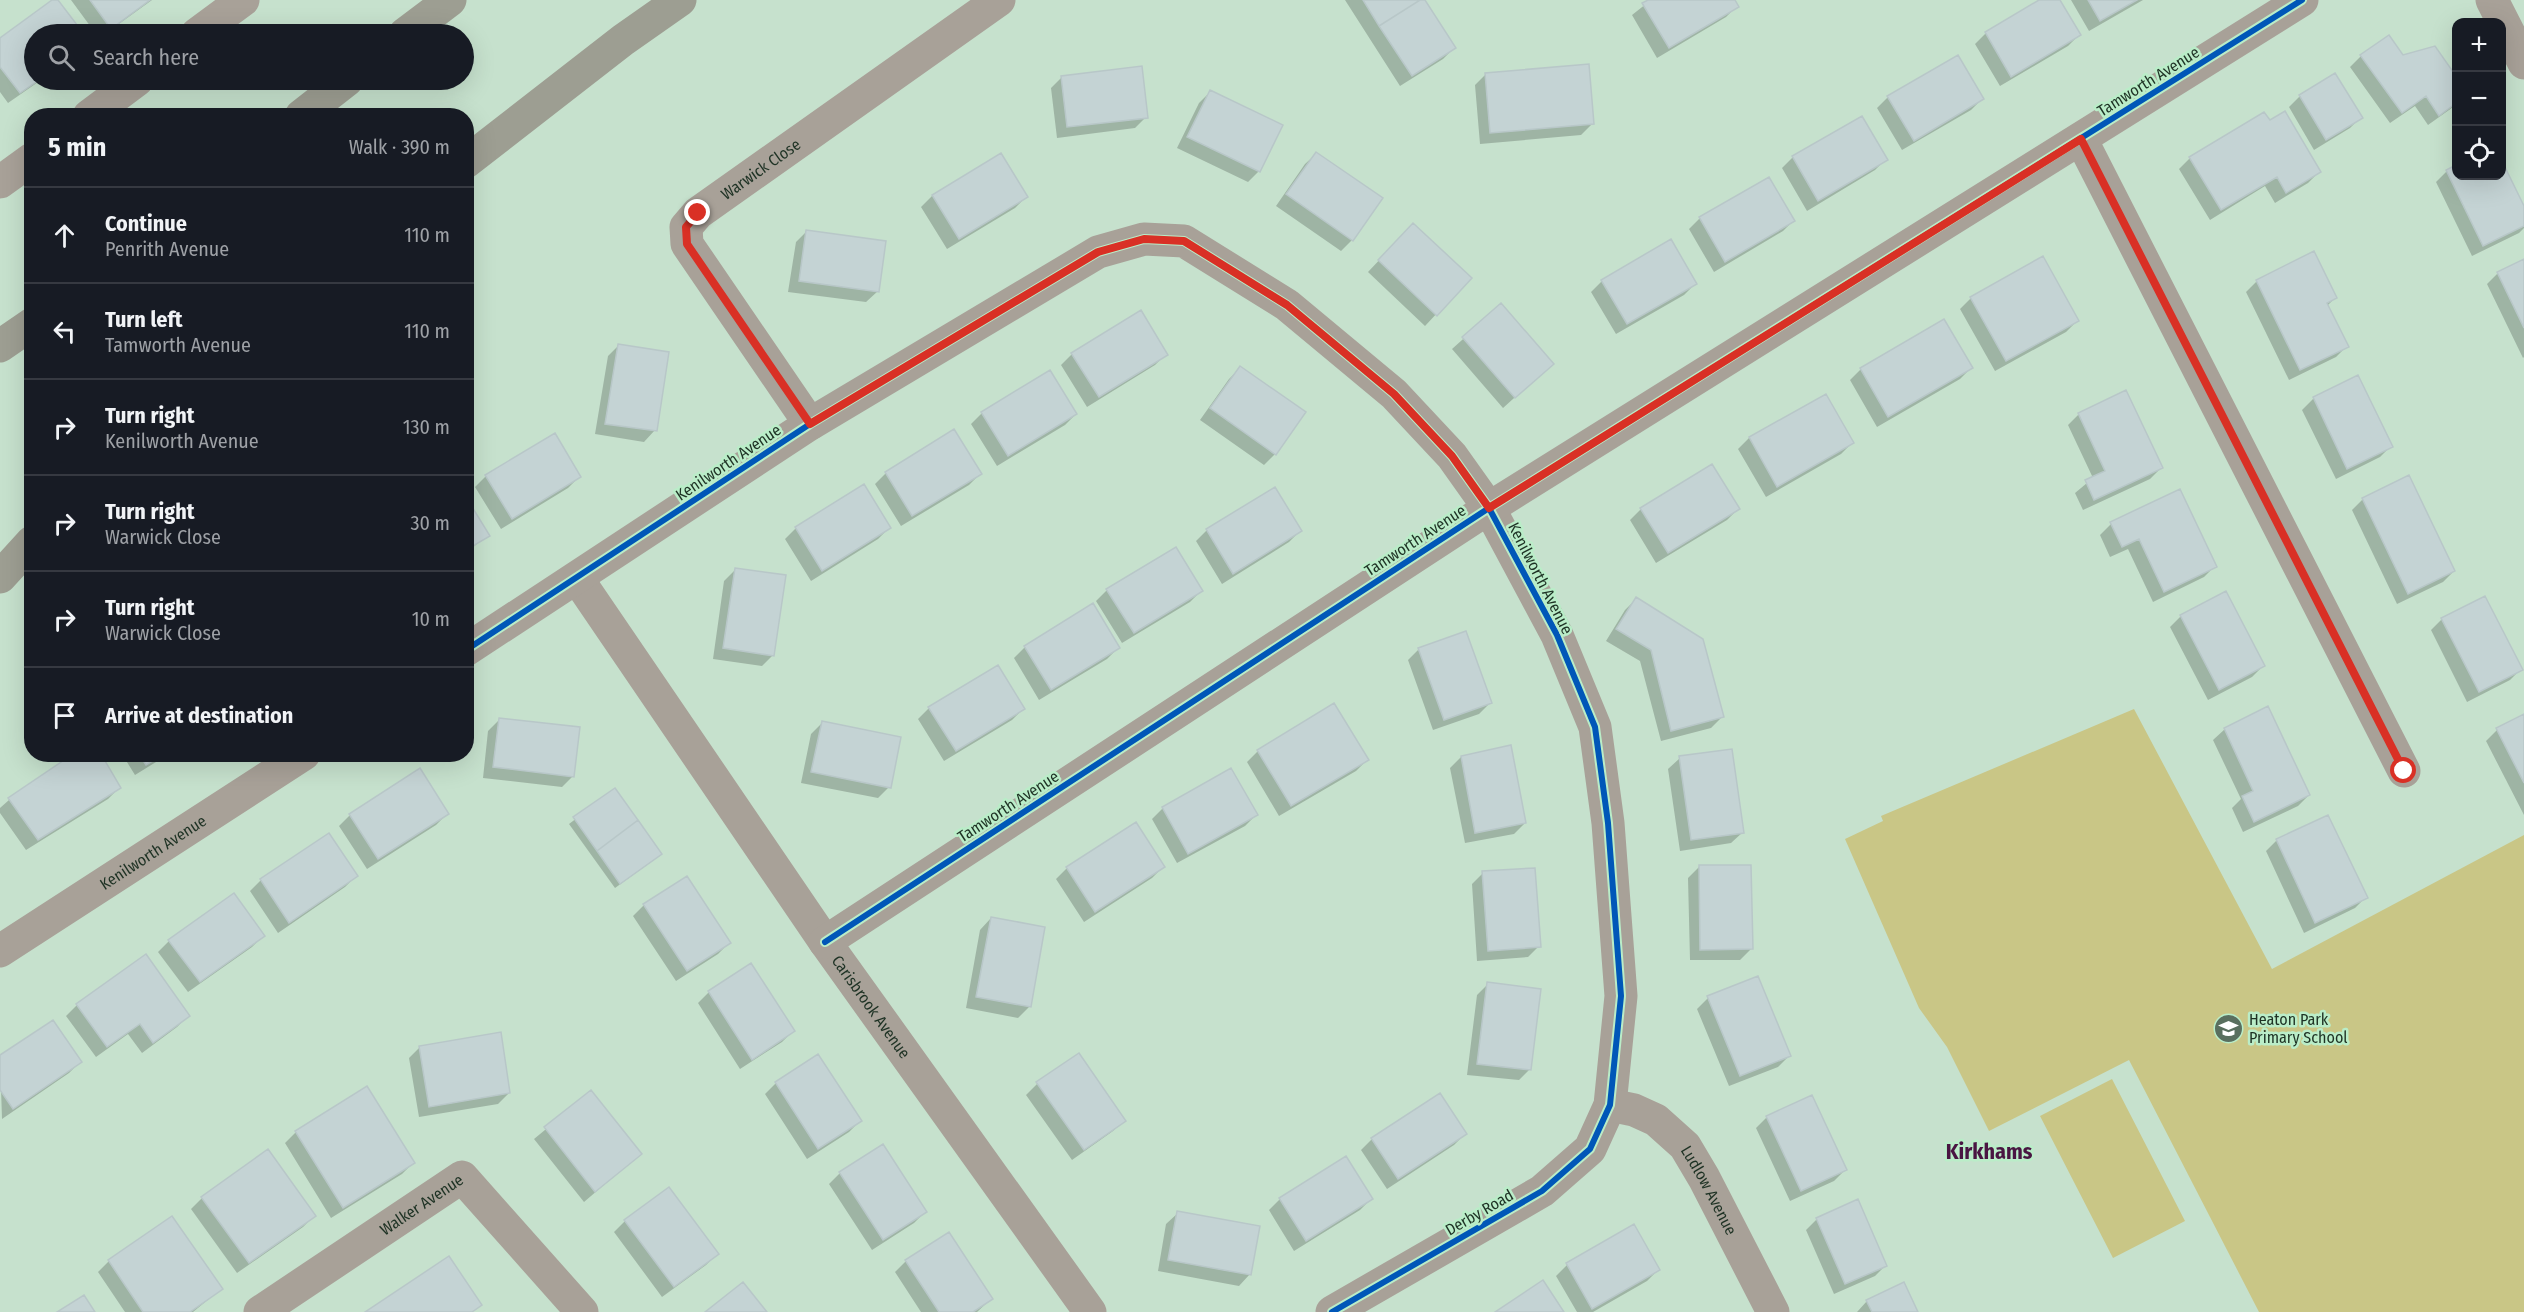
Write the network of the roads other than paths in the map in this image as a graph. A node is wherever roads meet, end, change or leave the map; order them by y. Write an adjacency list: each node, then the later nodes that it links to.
1 (243, 0): 7 (street)
2 (450, 0): 8 (highway)
3 (680, 0): 15 (highway)
4 (999, 0): 18 (street, Warwick Close)
5 (2302, 0): 14 (street, Tamworth Avenue)
6 (2492, 0): 9 (street)
7 (211, 24)
8 (418, 24)
9 (2524, 63)
10 (124, 90): 12 (street)
11 (334, 90): 13 (highway)
12 (100, 108)
13 (311, 108)
14 (2081, 139): 19 (street, Tamworth Avenue); 27 (street)
15 (474, 156)
16 (24, 165): 17 (street)
17 (0, 182)
18 (810, 424): 19 (street, Kenilworth Avenue); 24 (street, Kenilworth Avenue)
19 (1489, 508): 28 (street, Tamworth Avenue); 30 (street, Kenilworth Avenue)
20 (24, 523): 21 (highway)
21 (0, 543)
22 (24, 551): 23 (highway)
23 (0, 577)
24 (577, 578): 25 (street, Kenilworth Avenue); 28 (street, Carisbrook Avenue)
25 (474, 645)
26 (292, 762): 29 (street, Kenilworth Avenue)
27 (2404, 771)
28 (825, 942): 33 (street, Carisbrook Avenue)
29 (0, 951)
30 (1610, 1105): 34 (street, Derby Road); 35 (street, Ludlow Avenue)
31 (260, 1312): 32 (street, Walker Avenue)
32 (582, 1312)
33 (1089, 1312)
34 (1332, 1312)
35 (1773, 1312)

